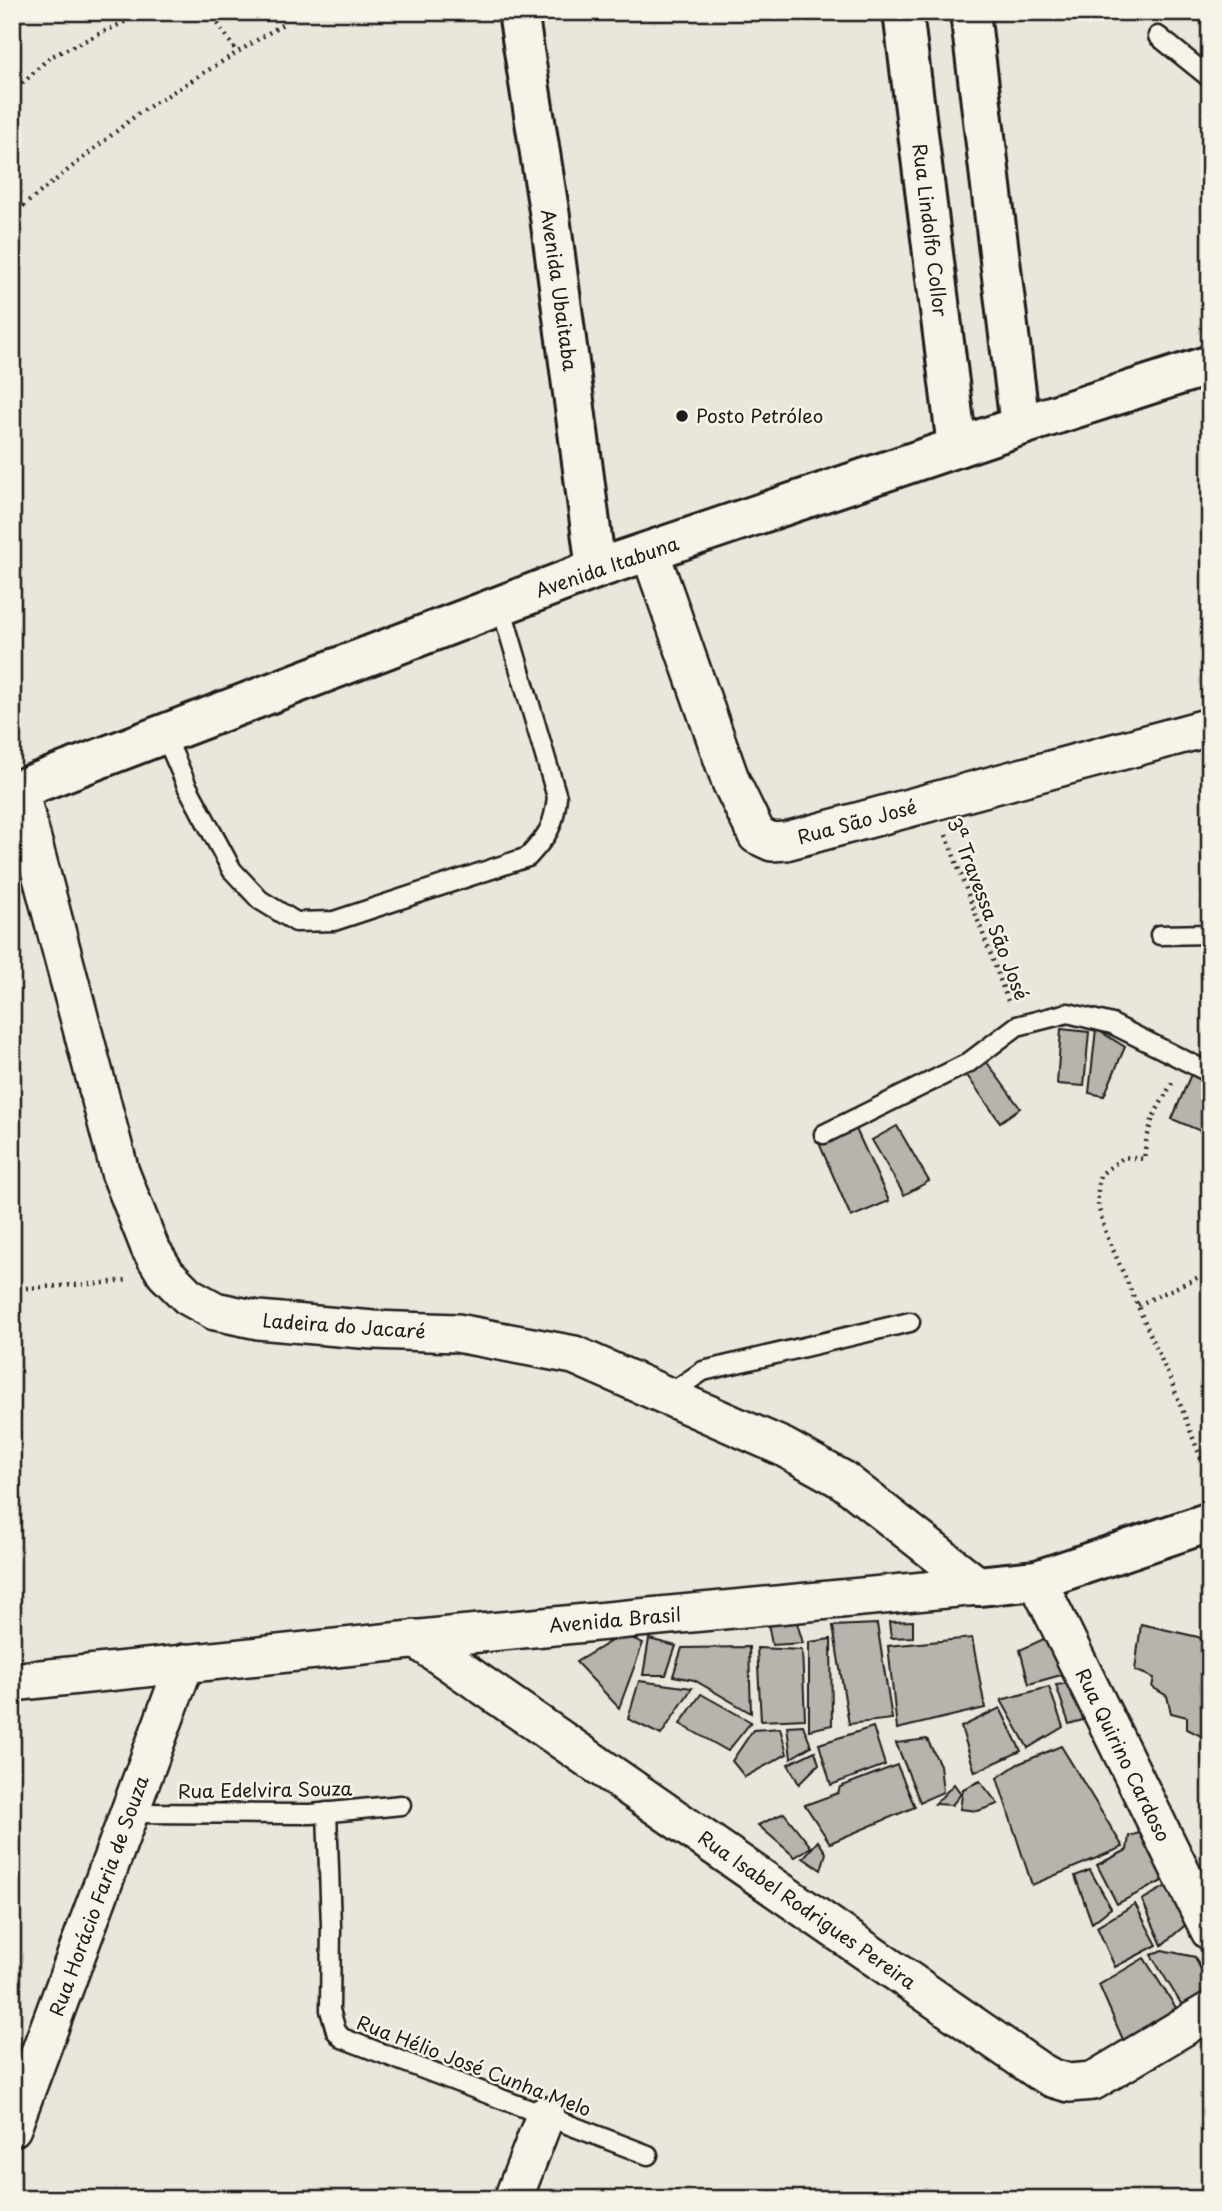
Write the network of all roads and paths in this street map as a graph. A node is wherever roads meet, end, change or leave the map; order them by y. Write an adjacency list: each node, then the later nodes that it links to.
1 (146, 12): 10 (path)
2 (210, 12): 8 (path)
3 (281, 12): 8 (path)
4 (517, 12): 16 (main road, Avenida Ubaitaba)
5 (903, 12): 14 (main road, Rua Lindolfo Collor)
6 (970, 12): 13 (main road)
7 (1158, 36): 9 (lane)
8 (237, 52): 11 (path)
9 (1210, 78)
10 (12, 93)
11 (12, 215)
12 (1210, 365): 13 (main road, Avenida Itabuna)
13 (1020, 426): 14 (main road, Avenida Itabuna)
14 (957, 447): 15 (main road, Avenida Itabuna)
15 (650, 552): 16 (main road, Avenida Itabuna); 21 (street, Rua São José)
16 (596, 569): 17 (main road, Avenida Itabuna)
17 (501, 606): 19 (main road, Avenida Itabuna); 19 (lane)
18 (1210, 727): 21 (street, Rua São José)
19 (165, 734): 20 (main road, Avenida Itabuna)
20 (16, 791): 29 (street, Ladeira do Jacaré)
21 (933, 802): 24 (path, 3ª Travessa São José)
22 (1210, 934): 23 (lane)
23 (1160, 935)
24 (1017, 1026): 25 (lane); 27 (lane)
25 (1183, 1060): 26 (lane); 31 (path)
26 (1210, 1073)
27 (824, 1134)
28 (1210, 1272): 31 (path)
29 (166, 1274): 30 (path); 33 (street, Ladeira do Jacaré)
30 (12, 1289)
31 (1138, 1306): 34 (path)
32 (910, 1322): 33 (lane)
33 (666, 1396): 37 (street, Ladeira do Jacaré)
34 (1210, 1482)
35 (1210, 1522): 36 (main road, Avenida Brasil)
36 (1037, 1580): 37 (main road, Avenida Brasil); 44 (street, Rua Quirino Cardoso)
37 (978, 1586): 38 (street, Avenida Brasil)
38 (416, 1639): 39 (street, Avenida Brasil); 45 (street, Rua Isabel Rodrigues Pereira)
39 (186, 1664): 40 (street, Avenida Brasil); 43 (street, Rua Horácio Faria de Souza)
40 (12, 1682)
41 (401, 1805): 42 (lane, Rua Edelvira Souza)
42 (327, 1812): 43 (lane, Rua Edelvira Souza); 46 (lane, Rua Hélio José Cunha Melo)
43 (130, 1813): 47 (street, Rua Horácio Faria de Souza)
44 (1210, 1931)
45 (1210, 2011)
46 (545, 2116): 48 (lane, Rua Hélio José Cunha Melo); 49 (street)
47 (12, 2128)
48 (648, 2155)
49 (513, 2199)

